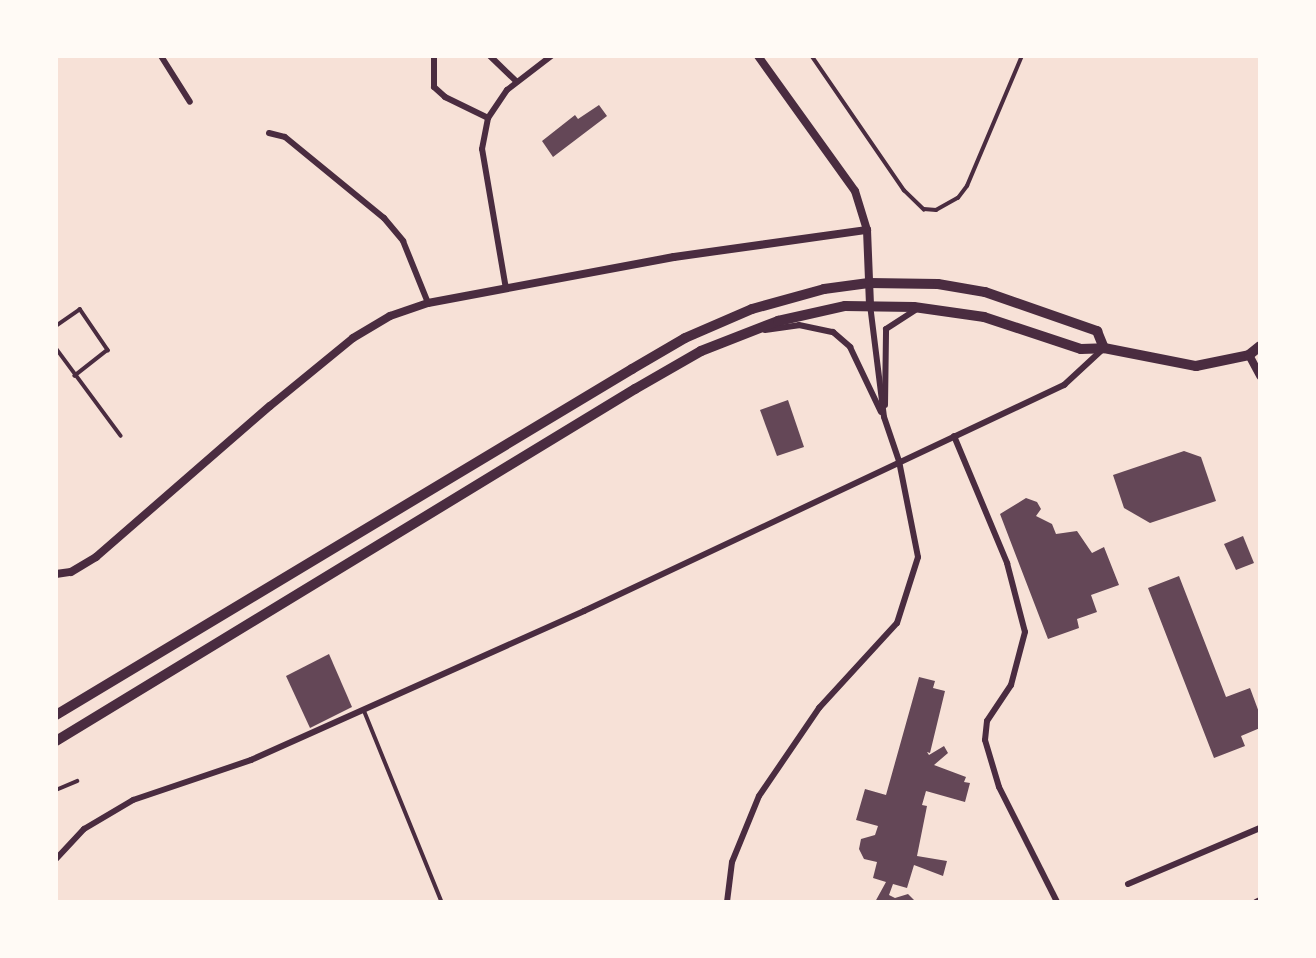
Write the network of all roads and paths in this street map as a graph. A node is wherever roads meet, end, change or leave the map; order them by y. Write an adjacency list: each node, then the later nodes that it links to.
1 (161, 56): 9 (street)
2 (434, 56): 10 (street)
3 (490, 56): 8 (street)
4 (551, 56): 8 (street)
5 (758, 56): 12 (street)
6 (812, 56): 7 (lane)
7 (1022, 56)
8 (517, 82): 10 (street)
9 (190, 102)
10 (488, 118): 14 (street)
11 (269, 133): 15 (street)
12 (867, 230): 13 (street); 14 (street)
13 (869, 283): 16 (street); 22 (main road); 32 (main road)
14 (506, 289): 15 (street)
15 (428, 303): 30 (street)
16 (870, 305): 17 (main road); 19 (main road); 26 (street)
17 (926, 308): 22 (main road); 26 (street)
18 (56, 326): 24 (lane)
19 (739, 334): 26 (street); 33 (main road)
20 (1260, 346): 23 (main road)
21 (56, 348): 24 (lane)
22 (1104, 348): 23 (main road); 28 (street)
23 (1249, 355): 25 (street)
24 (75, 376): 27 (lane)
25 (1260, 376)
26 (884, 417): 29 (street)
27 (121, 436)
28 (954, 436): 29 (street); 41 (street)
29 (899, 461): 31 (street); 40 (street)
30 (56, 574)
31 (364, 710): 37 (street); 39 (lane)
32 (56, 715)
33 (56, 741)
34 (77, 781): 35 (lane)
35 (56, 790)
36 (1260, 828): 38 (street)
37 (56, 859)
38 (1128, 884)
39 (442, 902)
40 (727, 902)
41 (1057, 902)

